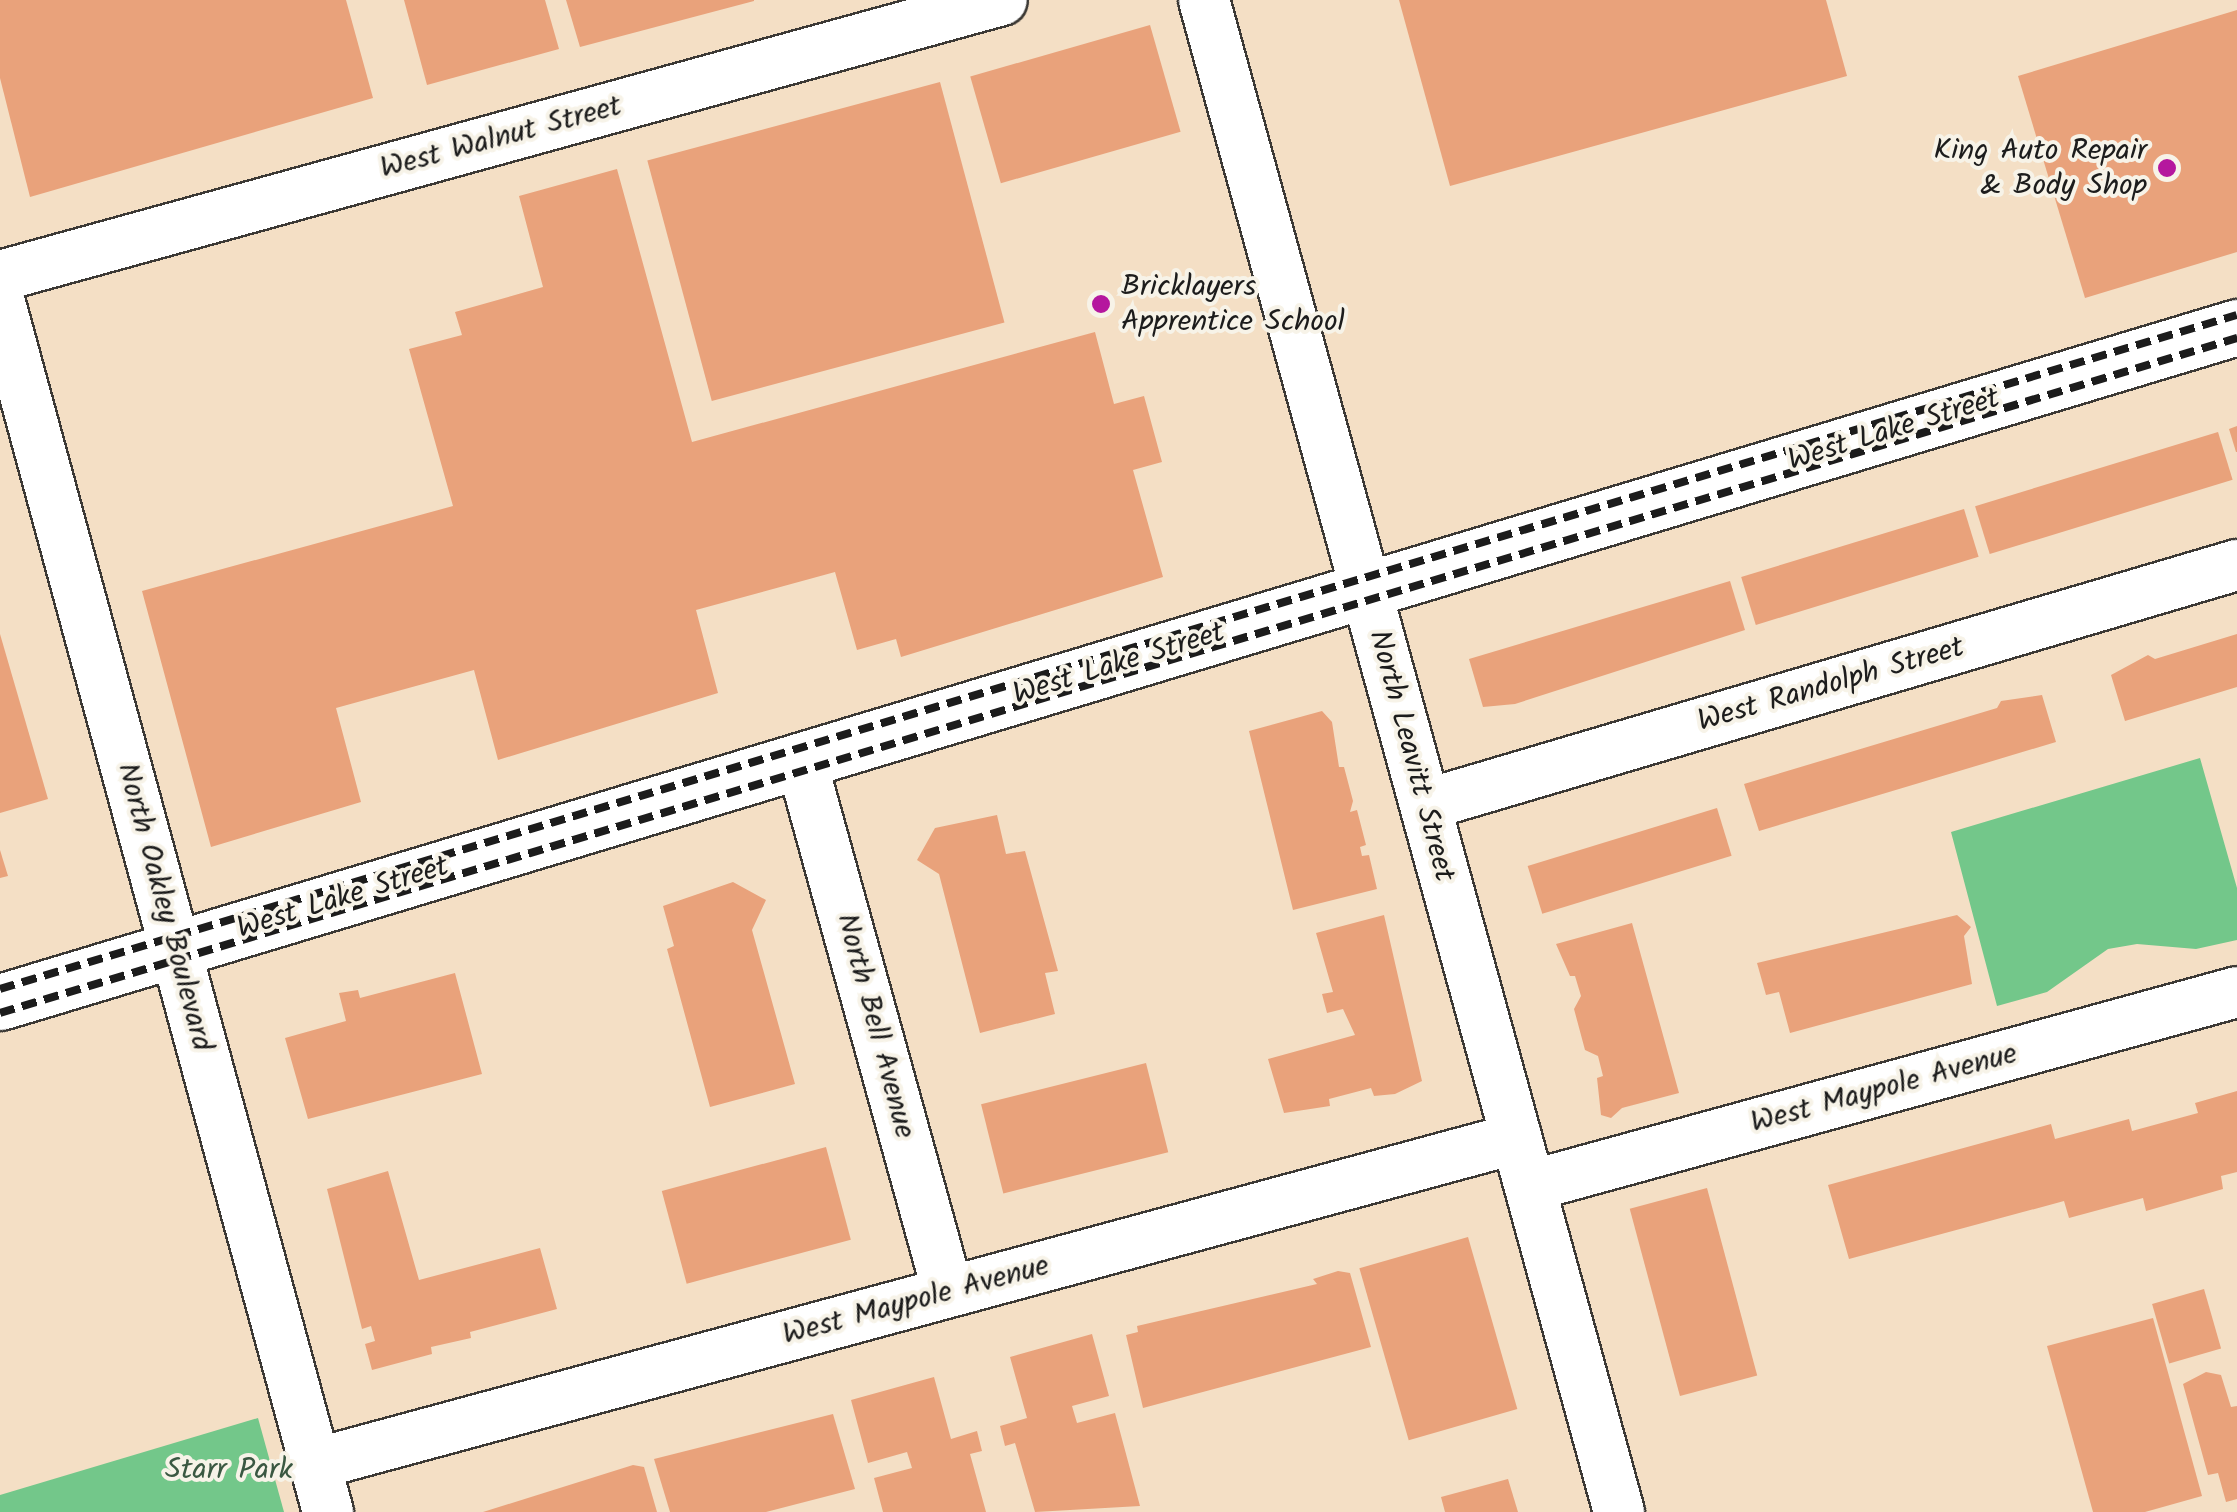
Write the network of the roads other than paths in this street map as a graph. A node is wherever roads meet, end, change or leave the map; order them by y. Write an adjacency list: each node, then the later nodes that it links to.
1 (1002, 0): 3 (street, West Walnut Street)
2 (1204, 0): 7 (street, North Leavitt Street)
3 (0, 276)
4 (0, 303): 10 (street, North Oakley Boulevard)
5 (2237, 327): 7 (main road, West Lake Street)
6 (2237, 565): 9 (street, West Randolph Street)
7 (1366, 590): 8 (main road, West Lake Street); 9 (street, North Leavitt Street)
8 (802, 760): 10 (main road, West Lake Street); 15 (street, North Bell Avenue)
9 (1425, 805): 13 (street, North Leavitt Street)
10 (176, 948): 12 (main road, West Lake Street); 16 (street, North Oakley Boulevard)
11 (2237, 992): 14 (street, West Maypole Avenue)
12 (0, 1002)
13 (1517, 1138): 14 (street, North Leavitt Street); 15 (street, West Maypole Avenue)
14 (1530, 1186): 18 (street, North Leavitt Street)
15 (948, 1292): 16 (street, West Maypole Avenue)
16 (315, 1464): 17 (street, North Oakley Boulevard)
17 (328, 1512)
18 (1620, 1512)

